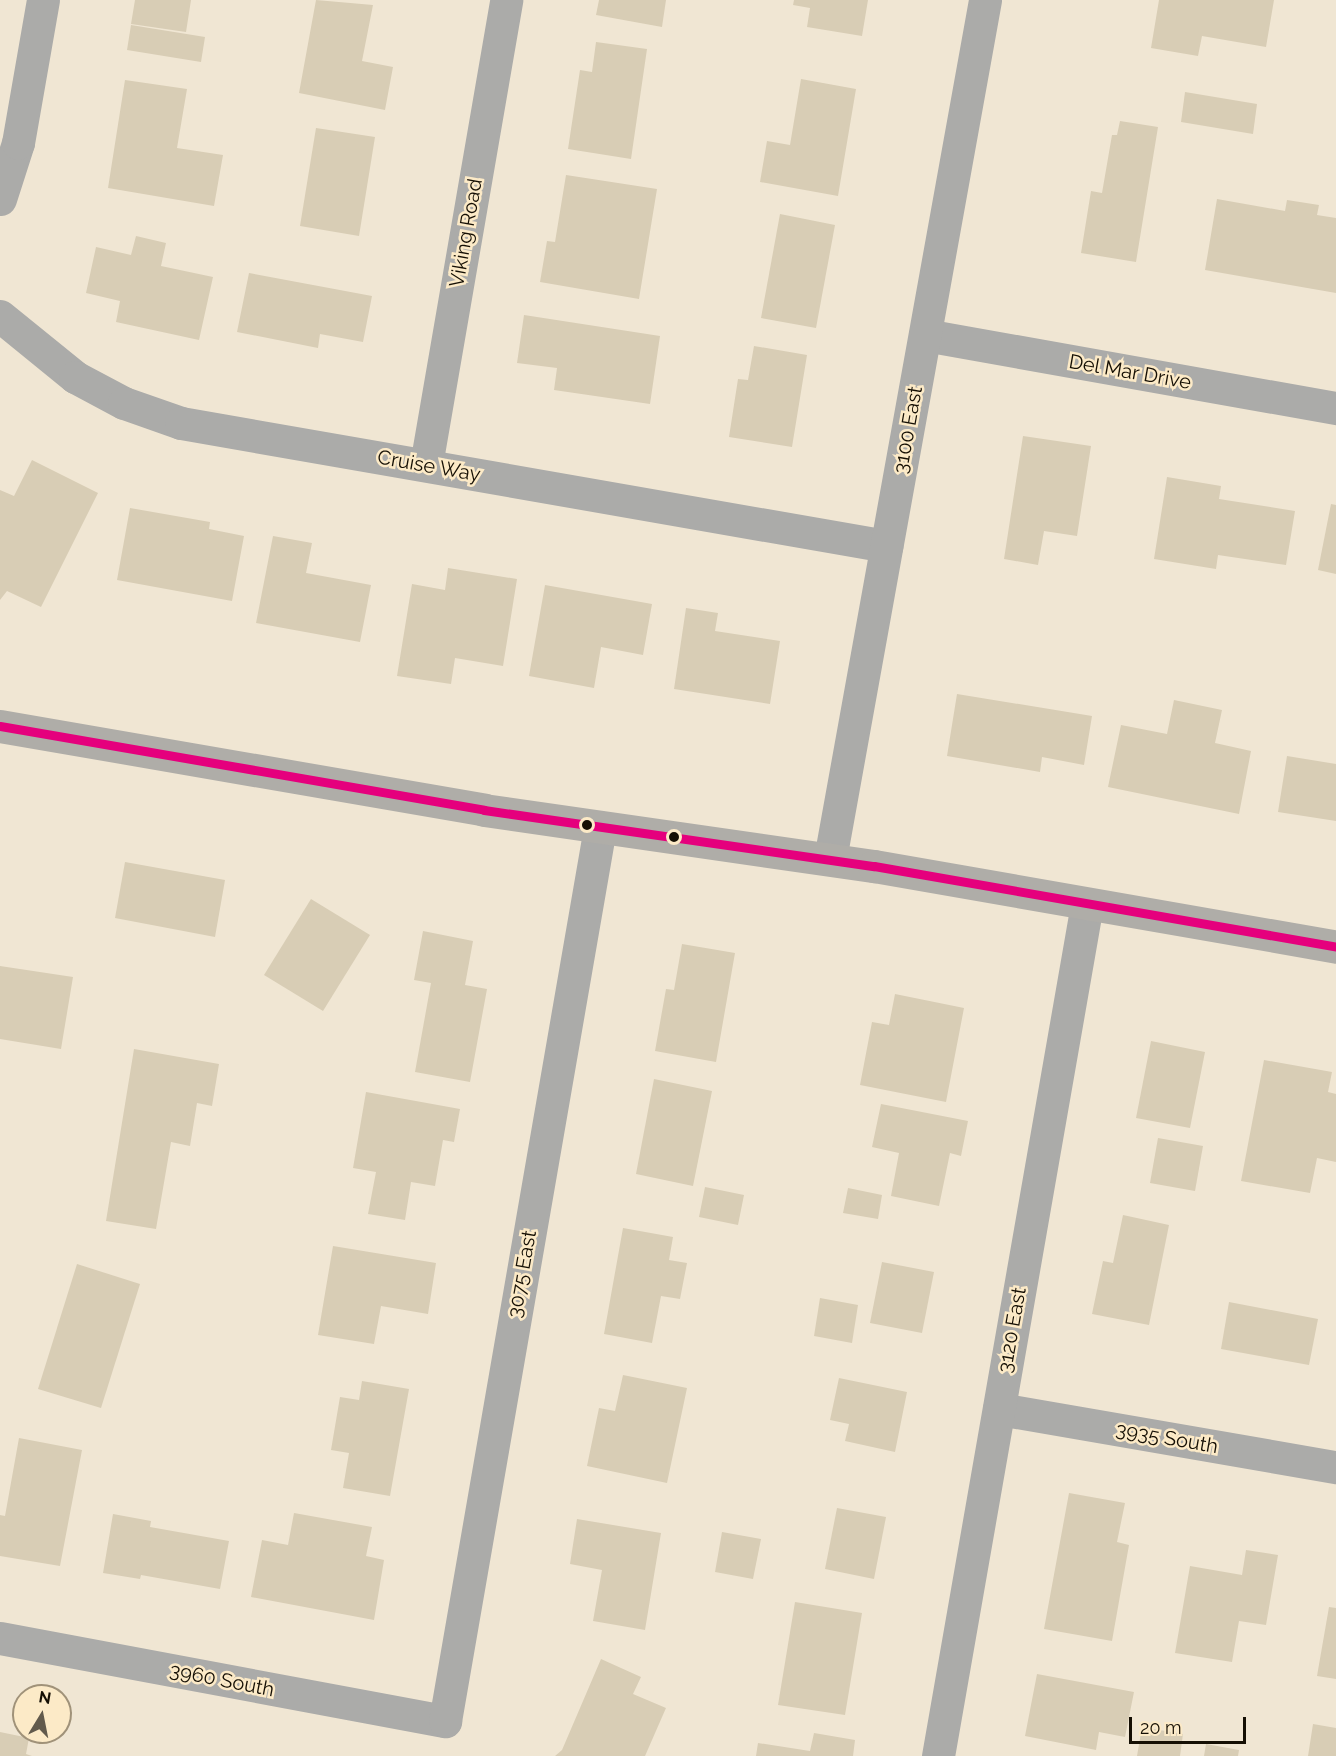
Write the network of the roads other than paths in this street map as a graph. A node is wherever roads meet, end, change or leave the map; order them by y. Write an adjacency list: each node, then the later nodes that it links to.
1 (42, 0): 4 (street)
2 (506, 0): 8 (street, Viking Road)
3 (985, 0): 6 (street, 3100 East)
4 (0, 199)
5 (0, 316): 8 (street, Cruise Way)
6 (925, 335): 7 (street, Del Mar Drive); 9 (street, 3100 East)
7 (1336, 408)
8 (426, 465): 9 (street, Cruise Way)
9 (886, 546): 12 (street, 3100 East)
10 (0, 726): 11 (main road)
11 (600, 827): 12 (main road); 18 (street, 3075 East)
12 (830, 859): 13 (main road)
13 (1087, 904): 14 (main road); 15 (street, 3120 East)
14 (1336, 947)
15 (999, 1409): 16 (street, 3935 South); 19 (street, 3120 East)
16 (1336, 1467)
17 (0, 1638): 18 (street, 3960 South)
18 (445, 1721)
19 (938, 1756)

